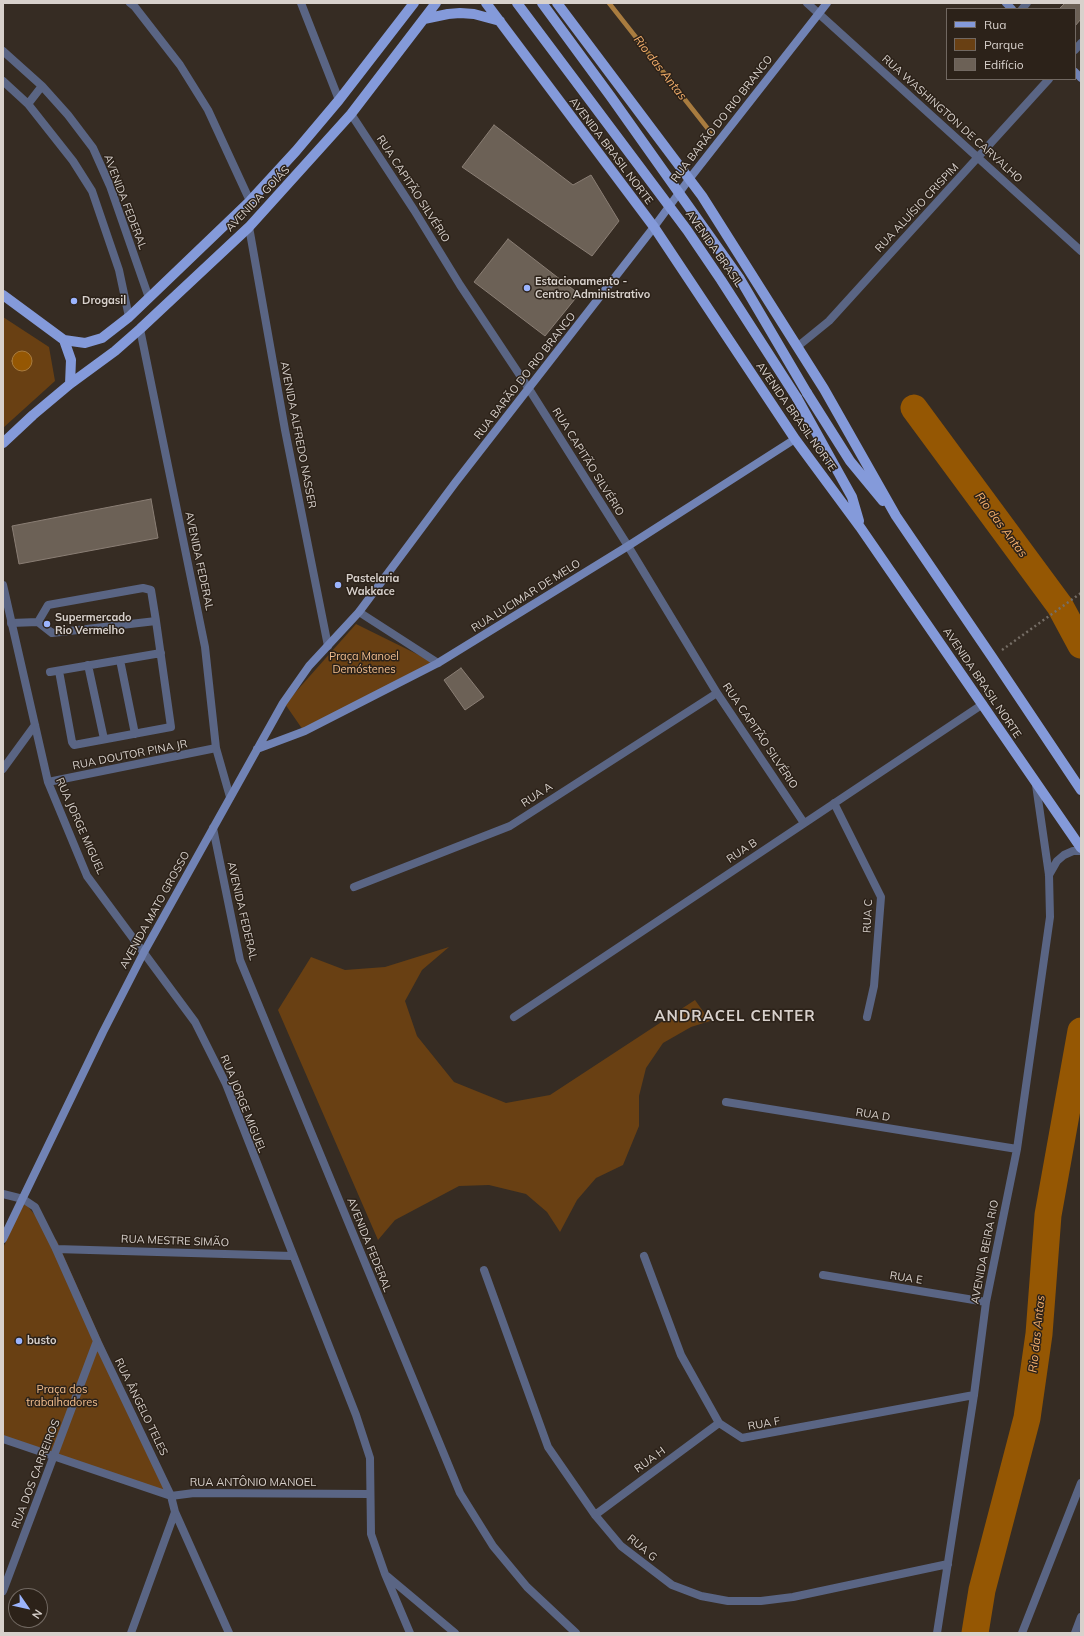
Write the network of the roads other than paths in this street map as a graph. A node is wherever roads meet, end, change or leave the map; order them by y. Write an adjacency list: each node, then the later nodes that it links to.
1 (130, 3): 23 (street)
2 (301, 3): 18 (street)
3 (414, 3): 18 (main road, AVENIDA GOIÁS)
4 (436, 3): 12 (main road, AVENIDA GOIÁS)
5 (486, 3): 13 (main road, AVENIDA BRASIL NORTE)
6 (517, 3): 38 (main road, AVENIDA BRASIL, bridge)
7 (542, 3): 37 (main road, AVENIDA BRASIL, bridge)
8 (557, 3): 22 (main road, AVENIDA BRASIL NORTE)
9 (807, 3): 11 (street, RUA WASHINGTON DE CARVALHO)
10 (827, 3): 11 (main road, RUA BARÃO DO RIO BRANCO)
11 (819, 14): 21 (street, RUA WASHINGTON DE CARVALHO); 22 (main road, RUA BARÃO DO RIO BRANCO)
12 (424, 19): 13 (main road); 20 (main road, AVENIDA GOIÁS)
13 (500, 21): 24 (main road, AVENIDA BRASIL NORTE)
14 (3, 50): 17 (street, AVENIDA FEDERAL)
15 (3, 80): 19 (street)
16 (1049, 80): 21 (street, RUA ALUÍSIO CRISPIM)
17 (42, 86): 19 (street); 28 (street, AVENIDA FEDERAL)
18 (339, 100): 23 (main road, AVENIDA GOIÁS)
19 (28, 104): 29 (street)
20 (351, 114): 25 (main road, AVENIDA GOIÁS); 34 (street, RUA CAPITÃO SILVÉRIO)
21 (979, 158): 26 (street, RUA WASHINGTON DE CARVALHO); 32 (street, RUA ALUÍSIO CRISPIM)
22 (690, 178): 24 (main road, RUA BARÃO DO RIO BRANCO); 32 (main road, AVENIDA BRASIL NORTE)
23 (250, 201): 28 (main road, AVENIDA GOIÁS)
24 (654, 227): 34 (main road, RUA BARÃO DO RIO BRANCO); 35 (main road, AVENIDA BRASIL NORTE)
25 (249, 228): 30 (main road, AVENIDA GOIÁS); 45 (street, AVENIDA ALFREDO NASSER)
26 (1081, 252)
27 (3, 295): 31 (main road)
28 (149, 298): 29 (main road, AVENIDA GOIÁS)
29 (129, 317): 31 (main road, AVENIDA GOIÁS)
30 (140, 329): 33 (main road, AVENIDA GOIÁS); 57 (street, AVENIDA FEDERAL)
31 (64, 340): 33 (main road)
32 (797, 347): 37 (main road, AVENIDA BRASIL NORTE)
33 (70, 384): 36 (main road, AVENIDA GOIÁS)
34 (529, 389): 39 (street, RUA CAPITÃO SILVÉRIO); 41 (main road, RUA BARÃO DO RIO BRANCO)
35 (795, 439): 38 (main road, AVENIDA BRASIL NORTE); 39 (main road, RUA LUCIMAR DE MELO)
36 (3, 443)
37 (896, 516): 62 (main road, AVENIDA BRASIL NORTE)
38 (860, 527): 53 (main road, AVENIDA BRASIL NORTE)
39 (628, 546): 48 (main road, RUA LUCIMAR DE MELO); 52 (street, RUA CAPITÃO SILVÉRIO)
40 (3, 585): 43 (street, RUA JORGE MIGUEL)
41 (359, 612): 45 (main road, AVENIDA MATO GROSSO); 48 (street)
42 (156, 621): 44 (street); 44 (street); 46 (street)
43 (7, 622): 44 (street); 54 (street, RUA JORGE MIGUEL)
44 (38, 622)
45 (328, 646): 58 (main road, AVENIDA MATO GROSSO)
46 (161, 653): 47 (street); 55 (street)
47 (120, 660): 49 (street); 55 (street)
48 (438, 663): 58 (main road, RUA LUCIMAR DE MELO)
49 (88, 665): 50 (street); 56 (street)
50 (59, 670): 51 (street); 56 (street)
51 (50, 672)
52 (717, 693): 65 (street, RUA CAPITÃO SILVÉRIO); 69 (street, RUA A)
53 (983, 704): 61 (main road, AVENIDA BRASIL NORTE); 64 (street, RUA B)
54 (35, 725): 59 (street); 60 (street, RUA JORGE MIGUEL)
55 (135, 734): 56 (street)
56 (104, 739)
57 (216, 748): 60 (street, RUA DOUTOR PINA JR); 63 (street, AVENIDA FEDERAL)
58 (257, 748): 63 (main road, AVENIDA MATO GROSSO)
59 (3, 769)
60 (48, 782): 70 (street, RUA JORGE MIGUEL)
61 (1036, 785): 67 (main road, AVENIDA BRASIL NORTE); 68 (street, AVENIDA BEIRA RIO)
62 (1081, 790)
63 (230, 797): 66 (main road, AVENIDA MATO GROSSO)
64 (834, 803): 65 (street, RUA B); 72 (street, RUA C)
65 (804, 823): 71 (street, RUA B)
66 (213, 828): 70 (main road, AVENIDA MATO GROSSO); 102 (street, AVENIDA FEDERAL)
67 (1081, 850): 68 (street)
68 (1049, 875): 74 (street, AVENIDA BEIRA RIO)
69 (354, 887)
70 (144, 952): 76 (main road, AVENIDA MATO GROSSO); 79 (street, RUA JORGE MIGUEL)
71 (514, 1017)
72 (868, 1017)
73 (726, 1102): 74 (street, RUA D)
74 (1017, 1149): 83 (street, AVENIDA BEIRA RIO)
75 (3, 1194): 76 (street)
76 (22, 1198): 77 (main road, AVENIDA MATO GROSSO); 78 (street, RUA ÂNGELO TELES)
77 (3, 1239)
78 (56, 1248): 79 (street, RUA MESTRE SIMÃO); 84 (street, RUA ÂNGELO TELES)
79 (292, 1256): 90 (street, RUA JORGE MIGUEL)
80 (644, 1256): 86 (street, RUA F)
81 (484, 1270): 93 (street, RUA G)
82 (823, 1275): 83 (street, RUA E)
83 (986, 1302): 85 (street, AVENIDA BEIRA RIO)
84 (97, 1341): 88 (street, RUA DOS CARREIROS); 91 (street, RUA ÂNGELO TELES)
85 (974, 1395): 86 (street, RUA F); 94 (street, AVENIDA BEIRA RIO)
86 (719, 1424): 93 (street, RUA H)
87 (3, 1439): 88 (street, RUA ANTÔNIO MANOEL)
88 (55, 1456): 91 (street, RUA ANTÔNIO MANOEL); 96 (street, RUA DOS CARREIROS)
89 (1081, 1483): 104 (street)
90 (369, 1494): 91 (street, RUA ANTÔNIO MANOEL); 95 (street, RUA JORGE MIGUEL)
91 (172, 1496): 92 (street, RUA ÂNGELO TELES)
92 (175, 1512): 98 (street); 99 (street, RUA ÂNGELO TELES)
93 (595, 1515): 94 (street, RUA G)
94 (948, 1564): 103 (street, AVENIDA BEIRA RIO)
95 (385, 1574): 100 (street, RUA JORGE MIGUEL); 101 (street)
96 (3, 1591)
97 (1081, 1616): 105 (street)
98 (131, 1633)
99 (229, 1633)
100 (410, 1633)
101 (455, 1633)
102 (576, 1633)
103 (937, 1633)
104 (1022, 1633)
105 (1075, 1633)

